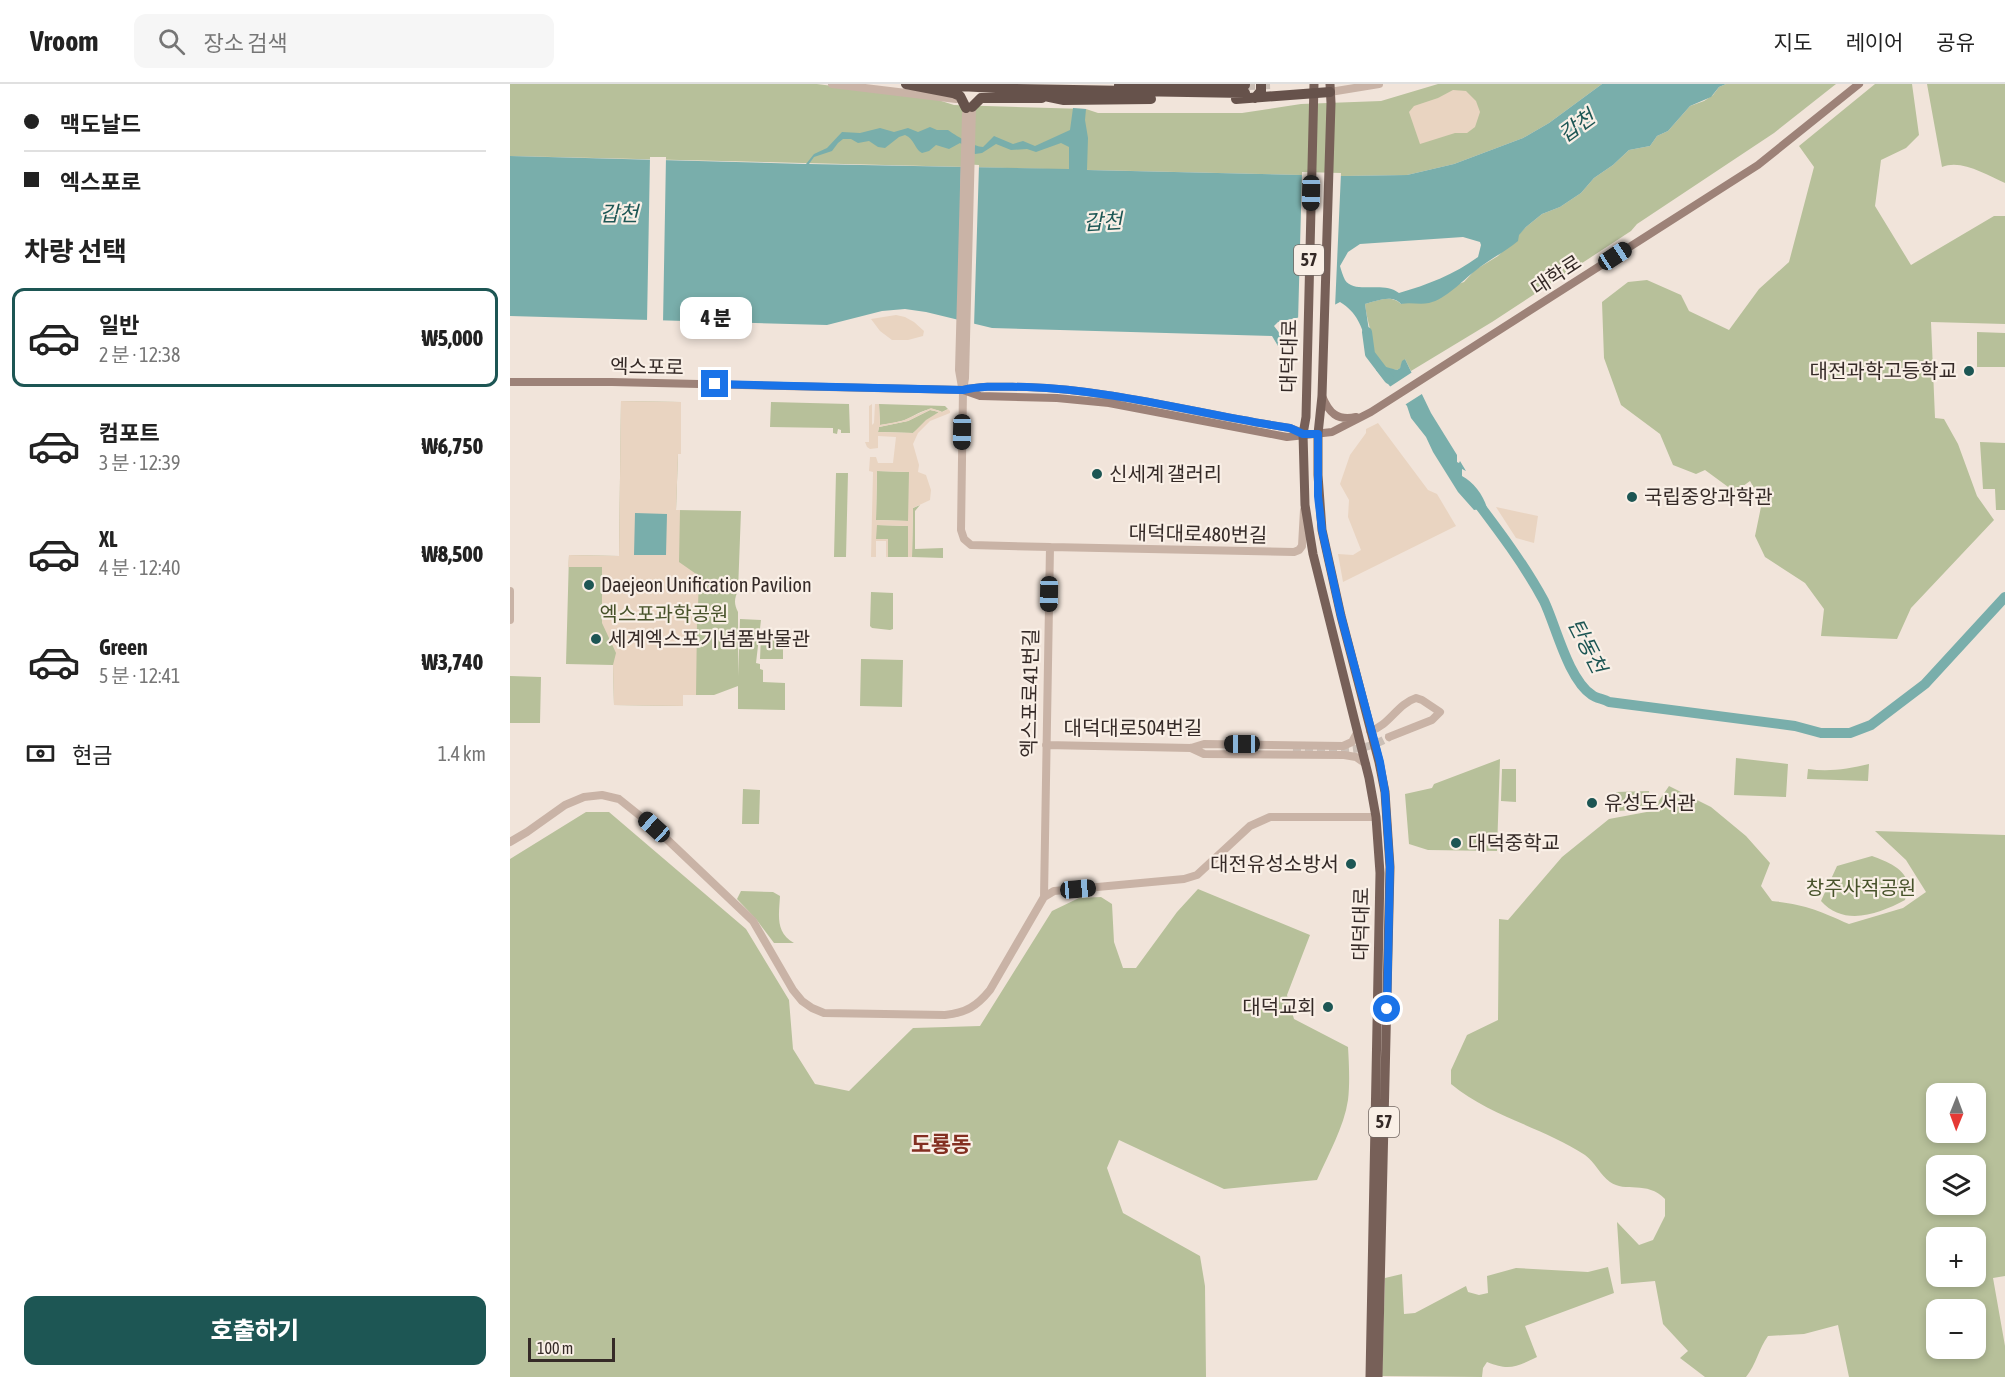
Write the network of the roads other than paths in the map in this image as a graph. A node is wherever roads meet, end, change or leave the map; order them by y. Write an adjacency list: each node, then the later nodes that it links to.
1 (832, 84): 13 (street)
2 (906, 84): 13 (highway)
3 (924, 84): 8 (highway)
4 (1119, 84): 9 (highway)
5 (1262, 84): 9 (highway)
6 (1379, 84): 10 (street)
7 (1859, 84): 17 (main road, 대학로)
8 (1014, 89): 9 (highway); 12 (highway)
9 (1248, 92): 11 (highway); 12 (highway)
10 (1330, 93): 11 (highway); 16 (main road, 대덕대로 / 57)
11 (1314, 94): 18 (main road, 대덕대로 / 57)
12 (1049, 98): 13 (highway)
13 (969, 108): 15 (street)
14 (510, 382): 15 (main road, 엑스포로)
15 (963, 390): 18 (main road, 엑스포로); 21 (street)
16 (1322, 396): 17 (main road); 19 (main road, 대덕대로 / 57)
17 (1371, 412): 19 (main road, 대학로)
18 (1303, 434): 19 (main road, 엑스포로); 20 (main road, 대덕대로 / 57)
19 (1318, 434): 26 (main road, 대덕대로 / 57)
20 (1305, 505): 21 (street, 대덕대로480번길); 27 (main road, 대덕대로 / 57)
21 (1050, 547): 29 (street, 엑스포로41번길)
22 (510, 591): 23 (street)
23 (510, 620)
24 (1427, 704): 25 (street); 25 (street); 26 (street)
25 (1424, 723): 28 (street)
26 (1370, 731): 36 (main road, 대덕대로 / 57)
27 (1357, 733): 30 (street); 31 (main road, 대덕대로 / 57)
28 (1389, 737)
29 (1046, 745): 30 (street, 대덕대로504번길); 34 (street, 엑스포로41번길)
30 (1296, 750): 31 (street)
31 (1366, 764): 32 (main road, 대덕대로 / 57)
32 (1376, 817): 34 (street); 35 (main road, 대덕대로 / 57)
33 (510, 842): 34 (street)
34 (1044, 897)
35 (1370, 1377)
36 (1378, 1377)

